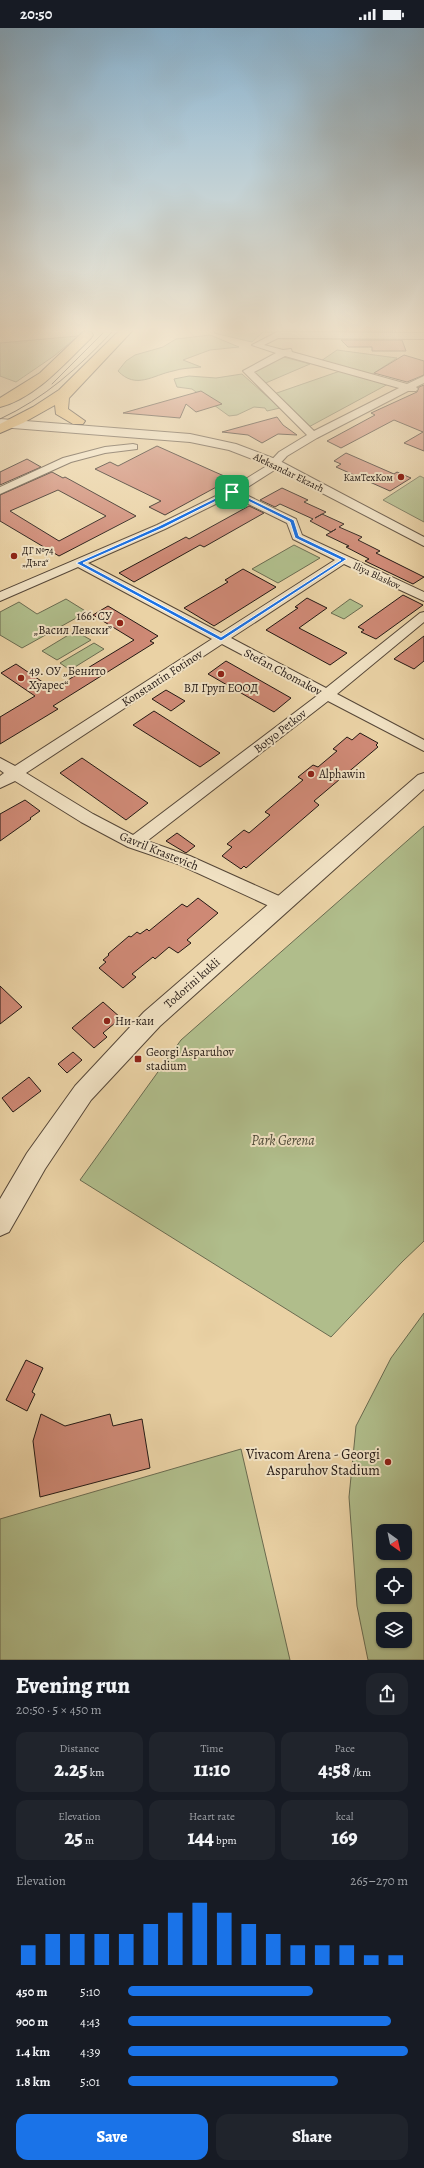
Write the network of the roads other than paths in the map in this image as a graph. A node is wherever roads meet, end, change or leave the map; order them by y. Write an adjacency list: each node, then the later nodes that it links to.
1 (10, 406): 8 (main road)
2 (40, 406): 6 (main road)
3 (61, 406): 7 (main road)
4 (283, 406): 9 (street)
5 (371, 406): 9 (street)
6 (22, 418): 7 (street, Aleksandar Ekzarh); 8 (main road)
7 (78, 421): 11 (street, Aleksandar Ekzarh)
8 (3, 422): 11 (street, Aleksandar Ekzarh)
9 (313, 436): 11 (street)
10 (133, 447): 12 (street)
11 (277, 460): 13 (street); 14 (street, Aleksandar Ekzarh); 15 (street, Aleksandar Ekzarh)
12 (0, 491)
13 (232, 492): 16 (street, Iliya Blaskov); 17 (street)
14 (424, 532)
15 (424, 542)
16 (344, 559): 19 (street, Iliya Blaskov); 21 (street, Konstantin Fotinov)
17 (79, 563): 18 (street); 21 (street, Stefan Chomakov)
18 (0, 597)
19 (424, 597)
20 (424, 616): 22 (street, Botyo Petkov)
21 (221, 639): 22 (street, Stefan Chomakov); 25 (street, Konstantin Fotinov)
22 (327, 695): 23 (street, Stefan Chomakov); 28 (street, Botyo Petkov)
23 (424, 746)
24 (0, 763): 25 (street, Gavril Krastevich)
25 (14, 773): 27 (street, Konstantin Fotinov); 28 (street, Gavril Krastevich)
26 (424, 779): 29 (street, Todorini kukli)
27 (0, 783)
28 (134, 843): 29 (street, Gavril Krastevich)
29 (282, 905): 30 (street, Todorini kukli)
30 (0, 1223)

